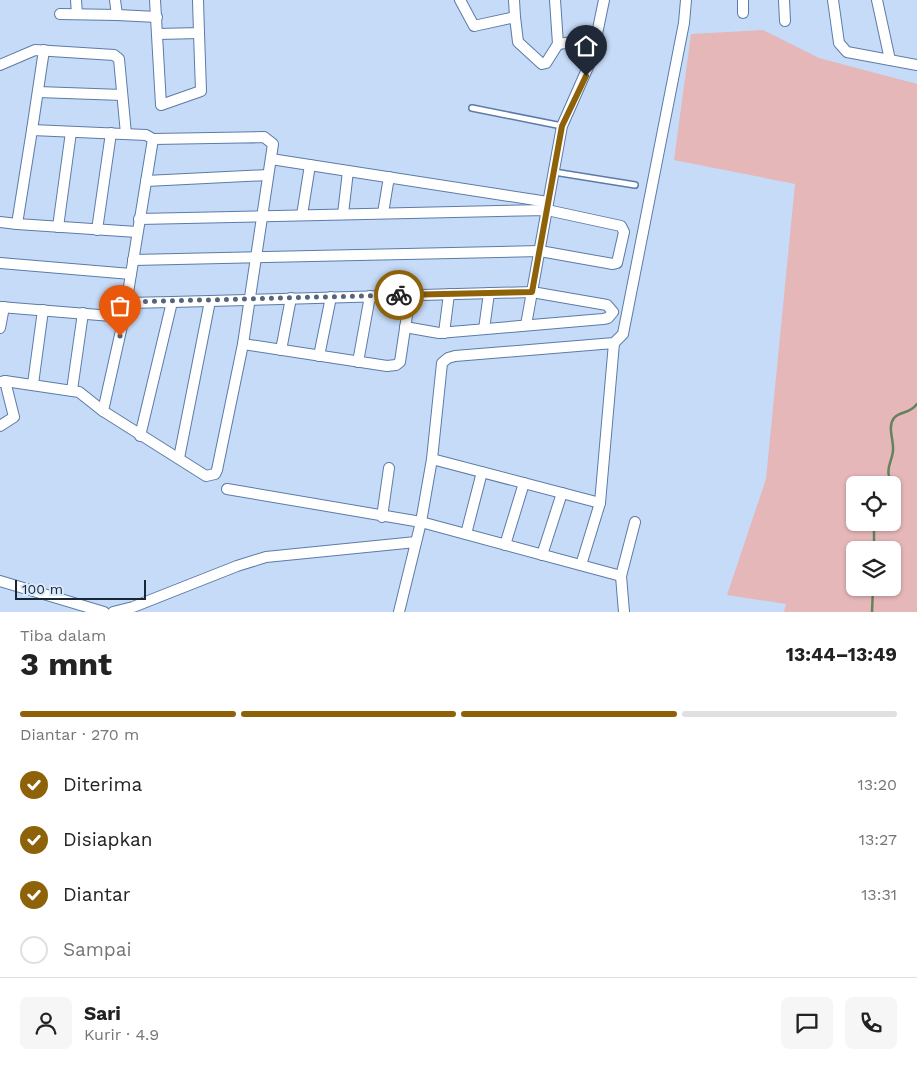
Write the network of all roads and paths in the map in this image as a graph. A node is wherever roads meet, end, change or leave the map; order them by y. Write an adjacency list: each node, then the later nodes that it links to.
1 (76, 0): 16 (street)
2 (116, 0): 17 (street)
3 (155, 0): 18 (street)
4 (198, 0): 21 (street)
5 (460, 0): 19 (street)
6 (514, 0): 19 (street)
7 (555, 0): 24 (street)
8 (686, 0): 82 (street)
9 (743, 0): 14 (street)
10 (784, 0): 20 (street)
11 (833, 0): 26 (street)
12 (877, 0): 26 (street)
13 (602, 2): 23 (street)
14 (743, 13)
15 (60, 14): 16 (street)
16 (77, 14): 17 (street)
17 (117, 15): 18 (street)
18 (157, 17): 22 (street)
19 (515, 17): 24 (street)
20 (785, 22)
21 (199, 33): 22 (street); 22 (street)
22 (158, 34)
23 (596, 39): 24 (street); 32 (street)
24 (558, 44)
25 (44, 50): 27 (street); 29 (street); 30 (street)
26 (890, 60): 28 (street)
27 (0, 65)
28 (917, 65)
29 (38, 92): 30 (street); 33 (street)
30 (122, 95): 36 (street)
31 (472, 108): 32 (lane)
32 (562, 126): 41 (street)
33 (32, 130): 34 (street); 53 (street)
34 (71, 132): 35 (street); 54 (street)
35 (111, 133): 36 (street); 55 (street)
36 (126, 134): 37 (street)
37 (154, 139): 38 (street); 44 (street)
38 (271, 159): 39 (street); 42 (street)
39 (310, 165): 40 (street); 49 (street)
40 (348, 171): 43 (street); 48 (street)
41 (554, 172): 45 (lane); 46 (street)
42 (268, 175): 44 (street); 50 (street)
43 (389, 177): 46 (street); 47 (street)
44 (146, 181): 51 (street)
45 (635, 186)
46 (548, 206): 47 (street); 57 (street); 57 (street)
47 (383, 213): 48 (street)
48 (343, 214): 49 (street)
49 (302, 215): 50 (street)
50 (262, 216): 51 (street); 58 (street)
51 (139, 218): 56 (street)
52 (0, 222): 53 (street)
53 (18, 224): 54 (street)
54 (58, 227): 55 (street)
55 (97, 230): 56 (street)
56 (137, 232): 59 (street)
57 (540, 251): 58 (street); 62 (street)
58 (256, 258): 59 (street); 69 (street)
59 (133, 260): 61 (street)
60 (0, 264): 61 (street)
61 (131, 274): 71 (street)
62 (532, 292): 63 (street); 77 (street); 77 (street)
63 (489, 293): 64 (street); 80 (street)
64 (449, 294): 65 (street); 81 (street)
65 (410, 295): 66 (street); 78 (street)
66 (370, 296): 67 (street); 86 (street)
67 (331, 297): 68 (street); 85 (street)
68 (291, 298): 69 (street); 84 (street)
69 (250, 300): 70 (street); 83 (street)
70 (210, 301): 72 (street); 93 (street)
71 (126, 302): 72 (street); 76 (street)
72 (172, 302): 92 (street)
73 (2, 307): 74 (street); 79 (street)
74 (43, 310): 75 (street); 88 (street)
75 (83, 313): 76 (street); 89 (street)
76 (124, 317): 90 (street)
77 (526, 325): 80 (street)
78 (405, 327): 81 (street); 86 (street)
79 (0, 328)
80 (484, 329): 81 (street)
81 (444, 333)
82 (614, 343): 94 (street); 100 (street)
83 (243, 344): 84 (street); 93 (street)
84 (281, 350): 85 (street)
85 (319, 356): 86 (street)
86 (358, 362)
87 (3, 381): 88 (street); 91 (street)
88 (33, 384): 89 (street)
89 (72, 390): 90 (street)
90 (103, 411): 92 (street)
91 (0, 426)
92 (140, 436): 93 (street)
93 (179, 458)
94 (432, 460): 96 (street); 102 (street)
95 (389, 468): 101 (street)
96 (482, 472): 97 (street); 104 (street)
97 (524, 483): 99 (street); 106 (street)
98 (227, 489): 101 (street)
99 (562, 493): 100 (street); 107 (street)
100 (600, 503): 108 (street)
101 (382, 517): 102 (street)
102 (421, 522): 104 (street); 105 (street)
103 (635, 522): 109 (street)
104 (466, 534): 106 (street)
105 (416, 542): 112 (street); 113 (street)
106 (505, 545): 107 (street)
107 (542, 555): 108 (street)
108 (581, 565): 109 (street)
109 (620, 576): 114 (street)
110 (0, 581): 111 (street)
111 (104, 612)
112 (113, 612)
113 (399, 612)
114 (624, 612)

